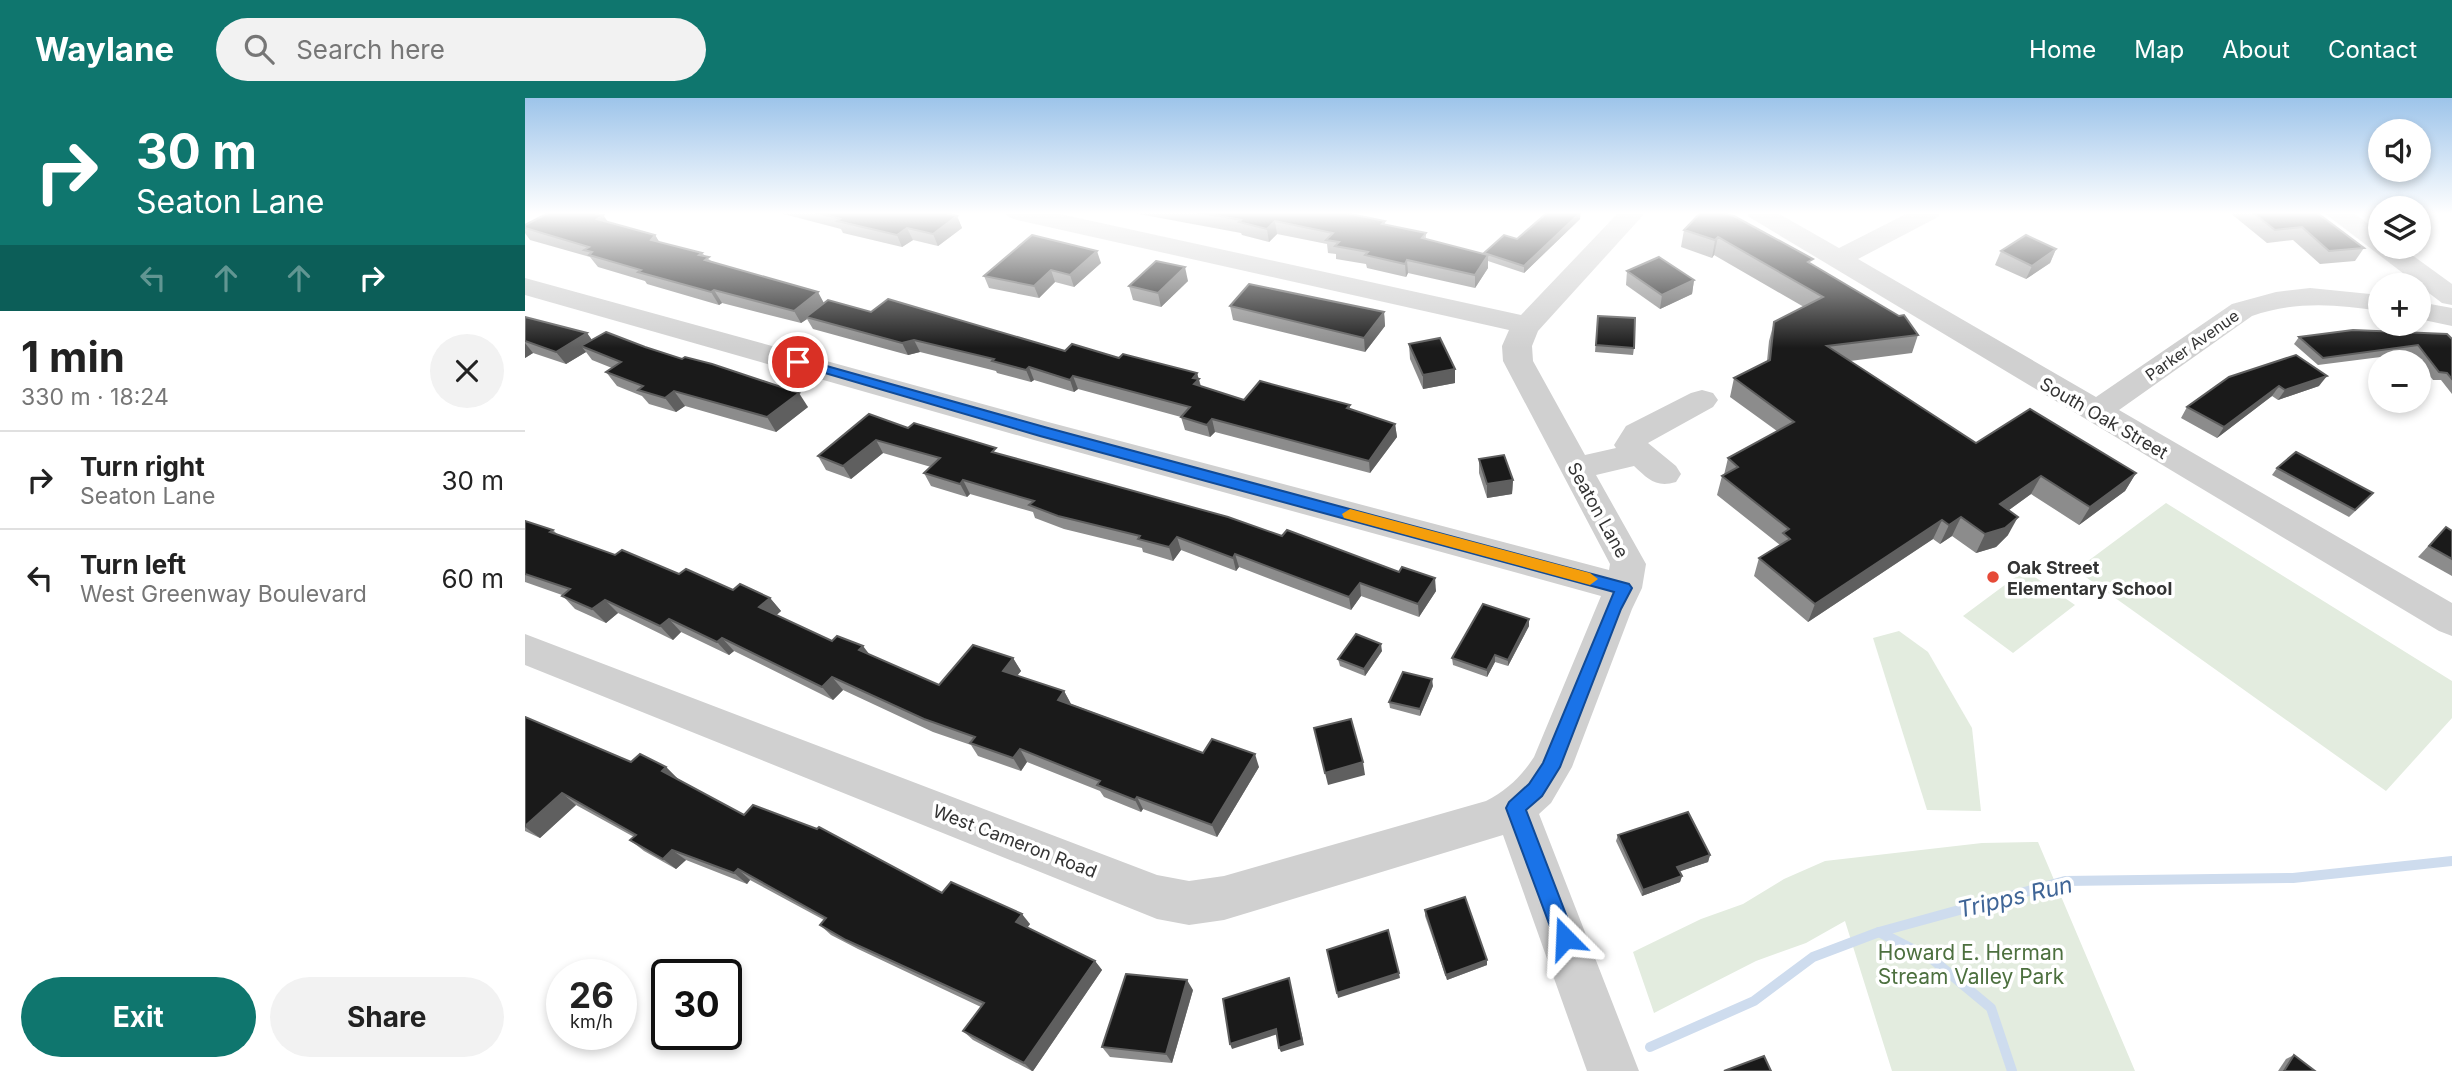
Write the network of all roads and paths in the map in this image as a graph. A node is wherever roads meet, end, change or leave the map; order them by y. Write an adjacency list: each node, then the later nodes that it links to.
1 (1222, 257): 12 (street)
2 (1590, 257): 12 (street, Seaton Lane)
3 (1836, 257): 5 (street, South Oak Street)
4 (1842, 257): 5 (street)
5 (1839, 259): 14 (street, South Oak Street)
6 (2401, 259): 8 (street)
7 (525, 286): 16 (street)
8 (2452, 297)
9 (2368, 302): 14 (street, Parker Avenue)
10 (2431, 313): 11 (street)
11 (2452, 317)
12 (1527, 325): 15 (street, Seaton Lane)
13 (1702, 400): 15 (street)
14 (2095, 412): 17 (street, South Oak Street)
15 (1575, 468): 16 (street, Seaton Lane)
16 (1624, 588): 19 (street, Seaton Lane)
17 (2452, 621)
18 (525, 649): 19 (street, West Cameron Road)
19 (1515, 808): 20 (street)
20 (1613, 1071)

